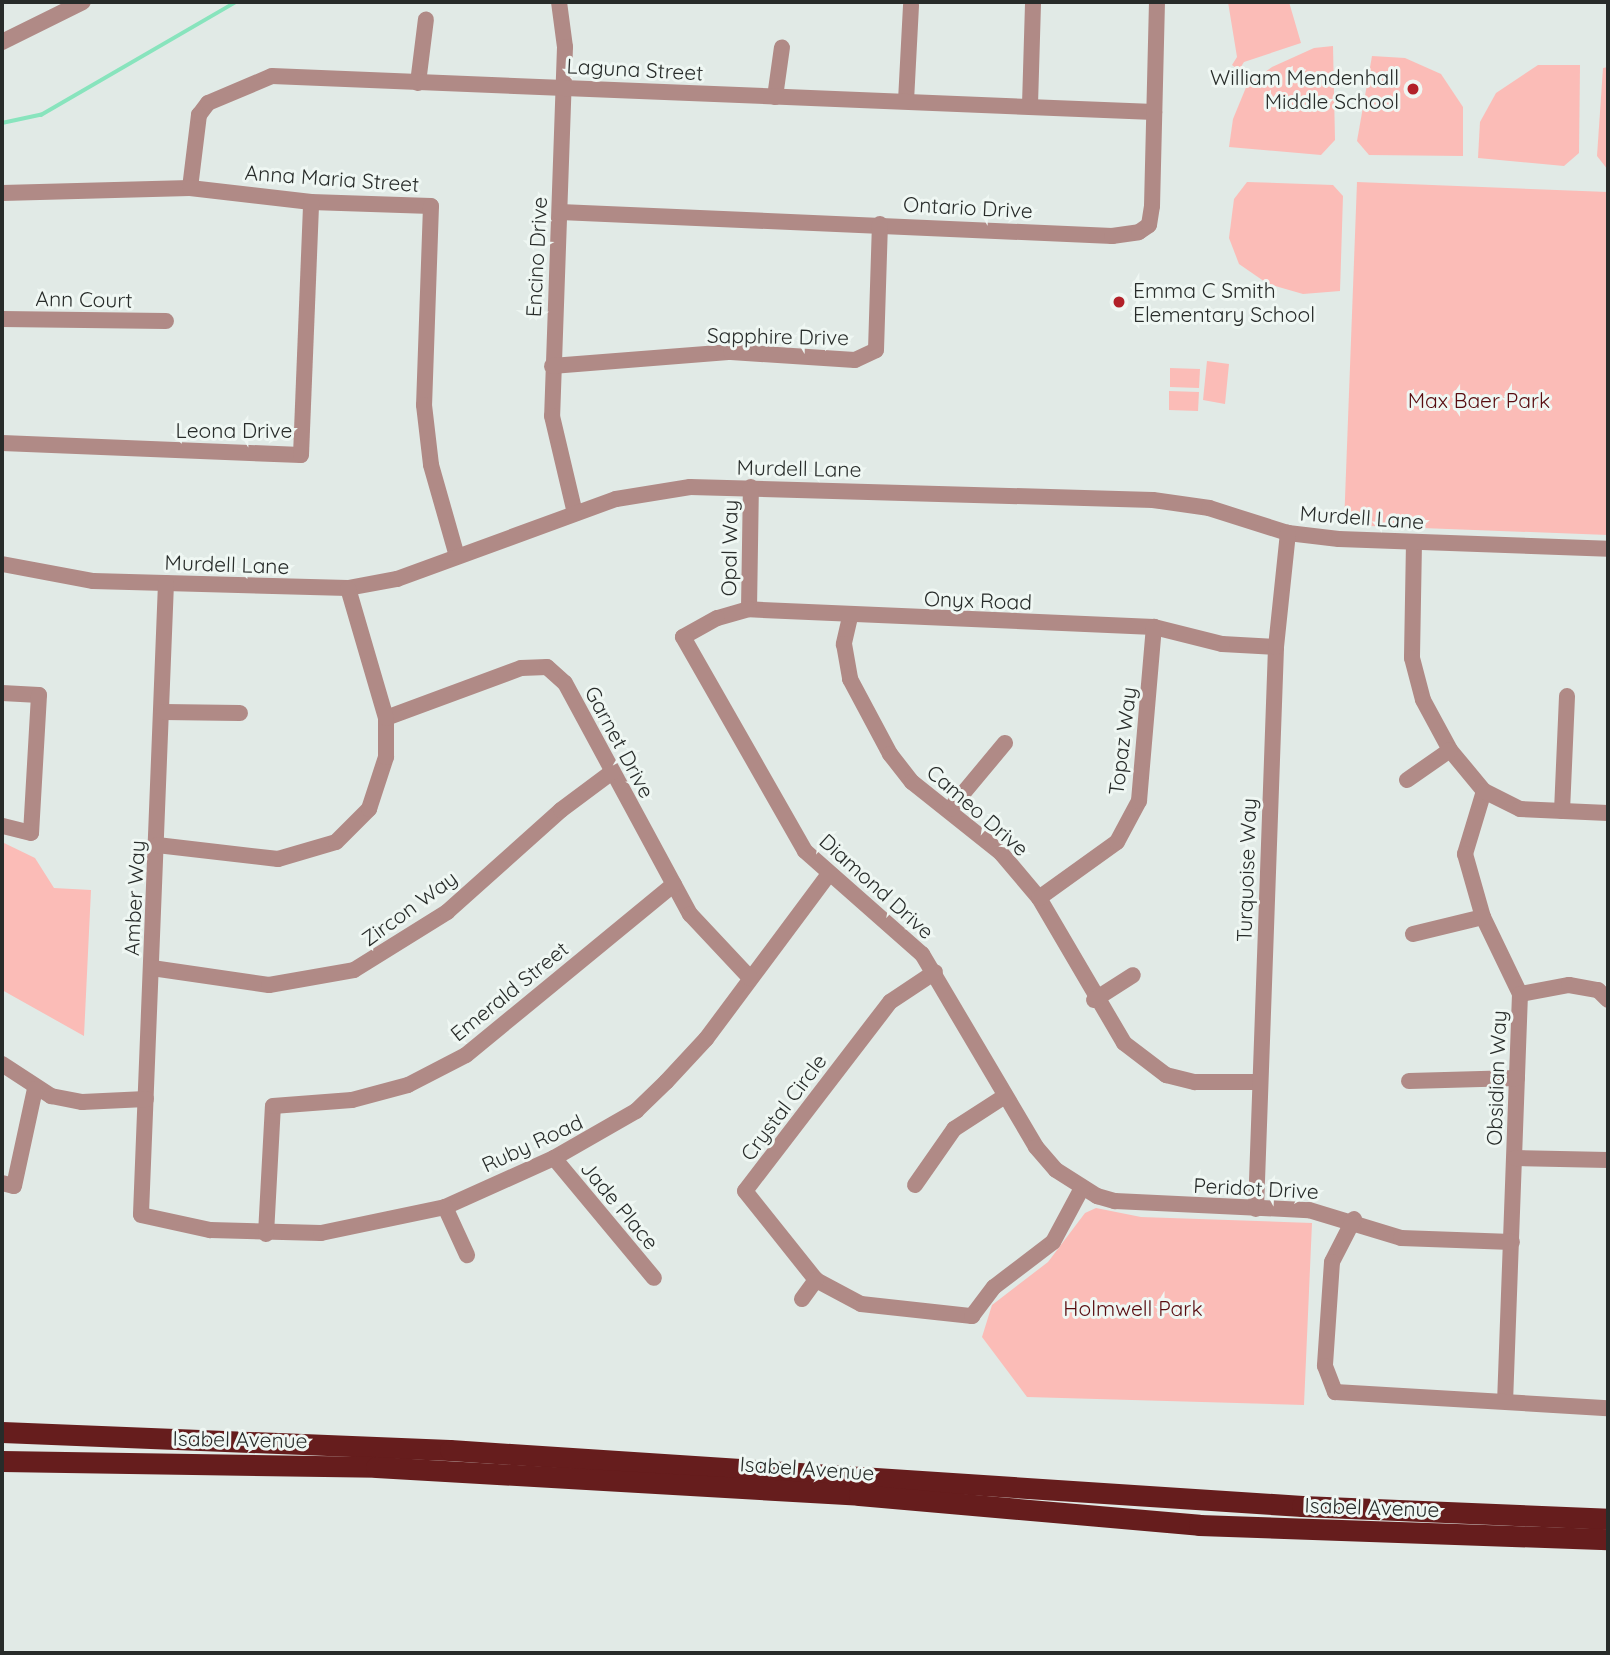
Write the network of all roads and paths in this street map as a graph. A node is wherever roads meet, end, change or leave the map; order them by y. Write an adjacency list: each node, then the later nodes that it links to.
1 (83, 2): 7 (street)
2 (559, 2): 10 (street, Encino Drive)
3 (1033, 2): 13 (street)
4 (1157, 2): 14 (street, Ontario Drive)
5 (911, 5): 12 (street)
6 (426, 19): 9 (street)
7 (2, 43)
8 (782, 47): 11 (street)
9 (418, 83): 10 (street, Laguna Street); 15 (street, Laguna Street)
10 (564, 87): 11 (street, Laguna Street); 18 (street, Encino Drive)
11 (775, 97): 12 (street, Laguna Street)
12 (906, 100): 13 (street, Laguna Street)
13 (1030, 105): 14 (street, Laguna Street)
14 (1154, 112): 19 (street, Ontario Drive)
15 (190, 188): 16 (street, Anna Maria Street); 17 (street, Anna Maria Street)
16 (2, 192)
17 (311, 201): 23 (street, Leona Drive); 29 (street, Anna Maria Street)
18 (560, 212): 19 (street, Ontario Drive); 22 (street, Encino Drive)
19 (880, 224): 22 (street, Sapphire Drive)
20 (2, 319): 21 (street, Ann Court)
21 (166, 321)
22 (552, 366): 25 (street, Encino Drive)
23 (2, 443)
24 (751, 486): 25 (street, Murdell Lane); 26 (street, Murdell Lane); 33 (street, Opal Way)
25 (575, 513): 29 (street, Murdell Lane)
26 (1288, 533): 27 (street, Murdell Lane); 37 (street, Turquoise Way)
27 (1414, 542): 28 (street, Murdell Lane); 44 (street)
28 (1608, 549)
29 (457, 556): 32 (street, Murdell Lane)
30 (2, 564): 31 (street, Murdell Lane)
31 (166, 583): 32 (street, Murdell Lane); 40 (street, Amber Way)
32 (348, 587): 42 (street)
33 (749, 609): 34 (street, Onyx Road); 36 (street, Onyx Road)
34 (850, 617): 35 (street, Onyx Road); 48 (street, Cameo Drive)
35 (1154, 627): 37 (street, Onyx Road); 55 (street, Topaz Way)
36 (683, 638): 53 (street, Diamond Drive)
37 (1276, 647): 68 (street, Turquoise Way)
38 (2, 693): 51 (street)
39 (1567, 696): 49 (street)
40 (164, 712): 41 (street); 52 (street, Amber Way)
41 (240, 713)
42 (386, 718): 45 (street, Garnet Drive); 52 (street)
43 (1005, 743): 48 (street)
44 (1450, 750): 46 (street); 47 (street)
45 (612, 772): 54 (street, Garnet Drive); 58 (street, Zircon Way)
46 (1407, 780)
47 (1485, 791): 49 (street); 56 (street, Obsidian Way)
48 (950, 810): 55 (street, Cameo Drive)
49 (1562, 811): 50 (street)
50 (1608, 813)
51 (2, 826)
52 (157, 845): 58 (street, Amber Way)
53 (829, 874): 59 (street, Diamond Drive); 61 (street, Ruby Road)
54 (674, 884): 61 (street, Garnet Drive); 82 (street, Emerald Street)
55 (1039, 898): 63 (street, Cameo Drive)
56 (1483, 917): 57 (street); 62 (street, Obsidian Way)
57 (1413, 934)
58 (152, 968): 71 (street, Amber Way)
59 (935, 972): 70 (street, Diamond Drive); 86 (street, Crystal Circle)
60 (1133, 975): 63 (street)
61 (750, 978): 72 (street, Ruby Road)
62 (1520, 994): 64 (street); 66 (street, Obsidian Way)
63 (1094, 1000): 68 (street, Cameo Drive)
64 (1608, 1000)
65 (2, 1064): 69 (street)
66 (1517, 1078): 67 (street); 73 (street, Obsidian Way)
67 (1409, 1081)
68 (1258, 1082): 79 (street, Turquoise Way)
69 (35, 1089): 71 (street); 75 (street)
70 (1005, 1096): 76 (street); 77 (street, Diamond Drive)
71 (146, 1099): 80 (street, Amber Way)
72 (554, 1158): 78 (street, Ruby Road); 85 (street, Jade Place)
73 (1515, 1158): 74 (street); 83 (street, Obsidian Way)
74 (1608, 1160)
75 (2, 1183)
76 (915, 1185)
77 (1082, 1188): 79 (street, Peridot Drive); 86 (street, Crystal Circle)
78 (445, 1207): 82 (street, Ruby Road); 84 (street)
79 (1256, 1209): 81 (street, Peridot Drive)
80 (141, 1215): 82 (street, Ruby Road)
81 (1354, 1219): 83 (street, Peridot Drive); 88 (street)
82 (266, 1234)
83 (1512, 1242): 88 (street, Obsidian Way)
84 (467, 1255)
85 (654, 1278)
86 (816, 1280): 87 (street)
87 (802, 1300)
88 (1505, 1398): 89 (street)
89 (1608, 1408)
90 (2, 1432): 92 (highway, Isabel Avenue)
91 (2, 1461): 93 (highway, Isabel Avenue)
92 (1608, 1519)
93 (1608, 1539)

